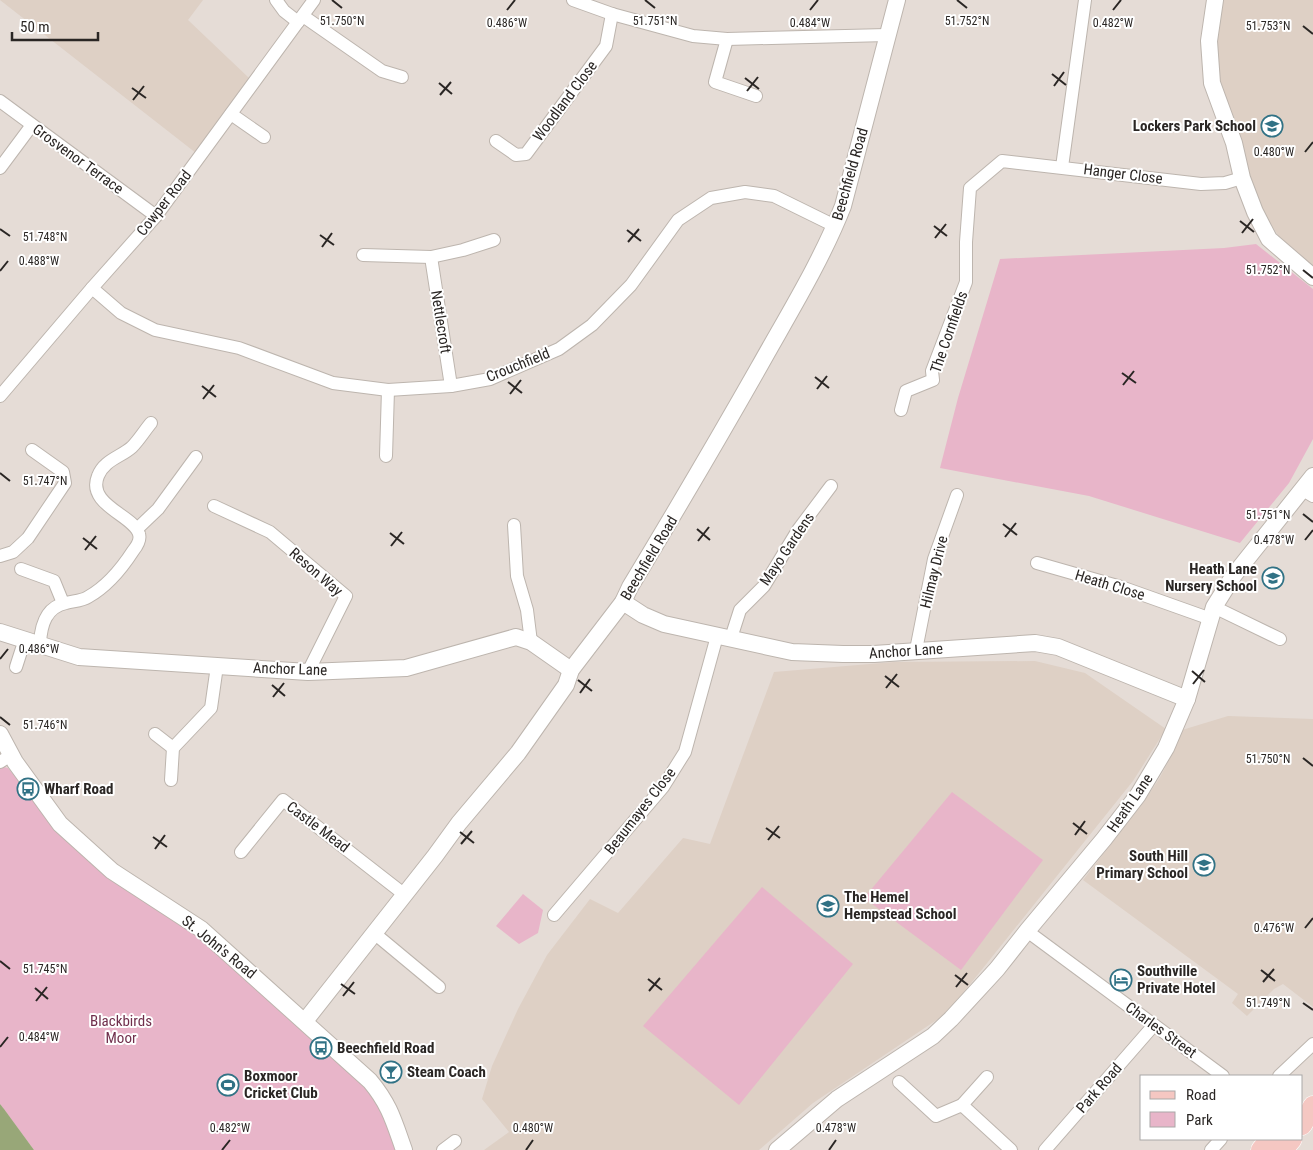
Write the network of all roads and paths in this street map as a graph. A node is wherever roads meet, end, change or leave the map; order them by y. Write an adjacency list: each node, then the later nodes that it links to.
1 (276, 0): 8 (street)
2 (314, 0): 8 (street, Cowper Road)
3 (573, 0): 7 (street)
4 (897, 0): 9 (street, Beechfield Road)
5 (1085, 0): 19 (street)
6 (1215, 0): 21 (street)
7 (612, 14): 10 (street); 17 (street, Woodland Close)
8 (300, 19): 11 (street); 14 (street, Cowper Road)
9 (888, 35): 10 (street); 23 (street, Beechfield Road)
10 (727, 39): 12 (street)
11 (402, 77)
12 (756, 96)
13 (0, 101): 15 (street, Grosvenor Terrace)
14 (231, 114): 16 (street); 22 (street, Cowper Road)
15 (32, 124): 20 (street); 22 (street, Grosvenor Terrace)
16 (264, 137)
17 (496, 141)
18 (1002, 161): 19 (street, Hanger Close); 32 (street, The Cornfields)
19 (1062, 167): 21 (street, Hanger Close)
20 (0, 168)
21 (1242, 178): 27 (street)
22 (156, 216): 28 (street, Cowper Road)
23 (835, 226): 29 (street, Crouchfield); 47 (street, Beechfield Road)
24 (494, 240): 26 (street)
25 (363, 255): 26 (street)
26 (431, 257): 29 (street, Nettlecroft)
27 (1313, 277)
28 (92, 288): 30 (street, Crouchfield); 31 (street, Cowper Road)
29 (451, 386): 30 (street, Crouchfield)
30 (388, 390): 35 (street)
31 (0, 396)
32 (901, 410)
33 (151, 423): 43 (street)
34 (32, 450): 44 (street)
35 (386, 456)
36 (196, 457): 43 (street)
37 (1313, 476): 39 (street, Heath Lane)
38 (831, 486): 51 (street, Mayo Gardens)
39 (1308, 493): 49 (street, Heath Lane)
40 (957, 495): 55 (street, Hilmay Drive)
41 (214, 506): 59 (street, Reson Way)
42 (514, 524): 54 (street)
43 (137, 529): 48 (street)
44 (0, 556)
45 (1037, 563): 49 (street, Heath Close)
46 (21, 569): 48 (street)
47 (623, 602): 51 (street, Anchor Lane); 58 (street, Beechfield Road)
48 (64, 603): 53 (street)
49 (1212, 613): 52 (street, Heath Close); 60 (street, Heath Lane)
50 (0, 632): 53 (street, Anchor Lane)
51 (724, 637): 55 (street, Anchor Lane); 68 (street, Beaumayes Close)
52 (1280, 639)
53 (32, 641): 56 (street, Anchor Lane); 57 (street)
54 (531, 642): 58 (street, Anchor Lane); 59 (street, Anchor Lane)
55 (916, 650): 60 (street, Anchor Lane)
56 (217, 666): 59 (street, Anchor Lane); 63 (street)
57 (16, 667)
58 (571, 670): 67 (street, Beechfield Road)
59 (308, 672)
60 (1187, 699): 69 (street, Heath Lane)
61 (0, 734): 64 (street, St. John's Road)
62 (154, 734): 63 (street)
63 (173, 748): 65 (street)
64 (5, 758): 72 (street, St. John's Road)
65 (171, 780)
66 (241, 852): 67 (street, Castle Mead)
67 (405, 895): 70 (street, Beechfield Road)
68 (554, 915)
69 (1027, 931): 73 (street, Charles Street); 88 (street, Heath Lane)
70 (374, 933): 71 (street); 72 (street, Beechfield Road)
71 (439, 987)
72 (305, 1021): 89 (street, St. John's Road)
73 (1154, 1025): 75 (street, Charles Street); 92 (street, Park Road)
74 (1313, 1044): 76 (street)
75 (1222, 1075)
76 (1280, 1075)
77 (987, 1077): 81 (street)
78 (900, 1082): 81 (street)
79 (1313, 1090): 80 (main road)
80 (1303, 1102)
81 (962, 1106): 91 (street)
82 (1313, 1106): 83 (main road)
83 (1303, 1123)
84 (1220, 1140): 93 (street)
85 (1269, 1140): 94 (main road)
86 (1291, 1140): 95 (main road)
87 (455, 1141): 90 (street)
88 (783, 1148)
89 (404, 1150)
90 (443, 1150)
91 (1011, 1150)
92 (1045, 1150)
93 (1211, 1150)
94 (1260, 1150)
95 (1283, 1150)

